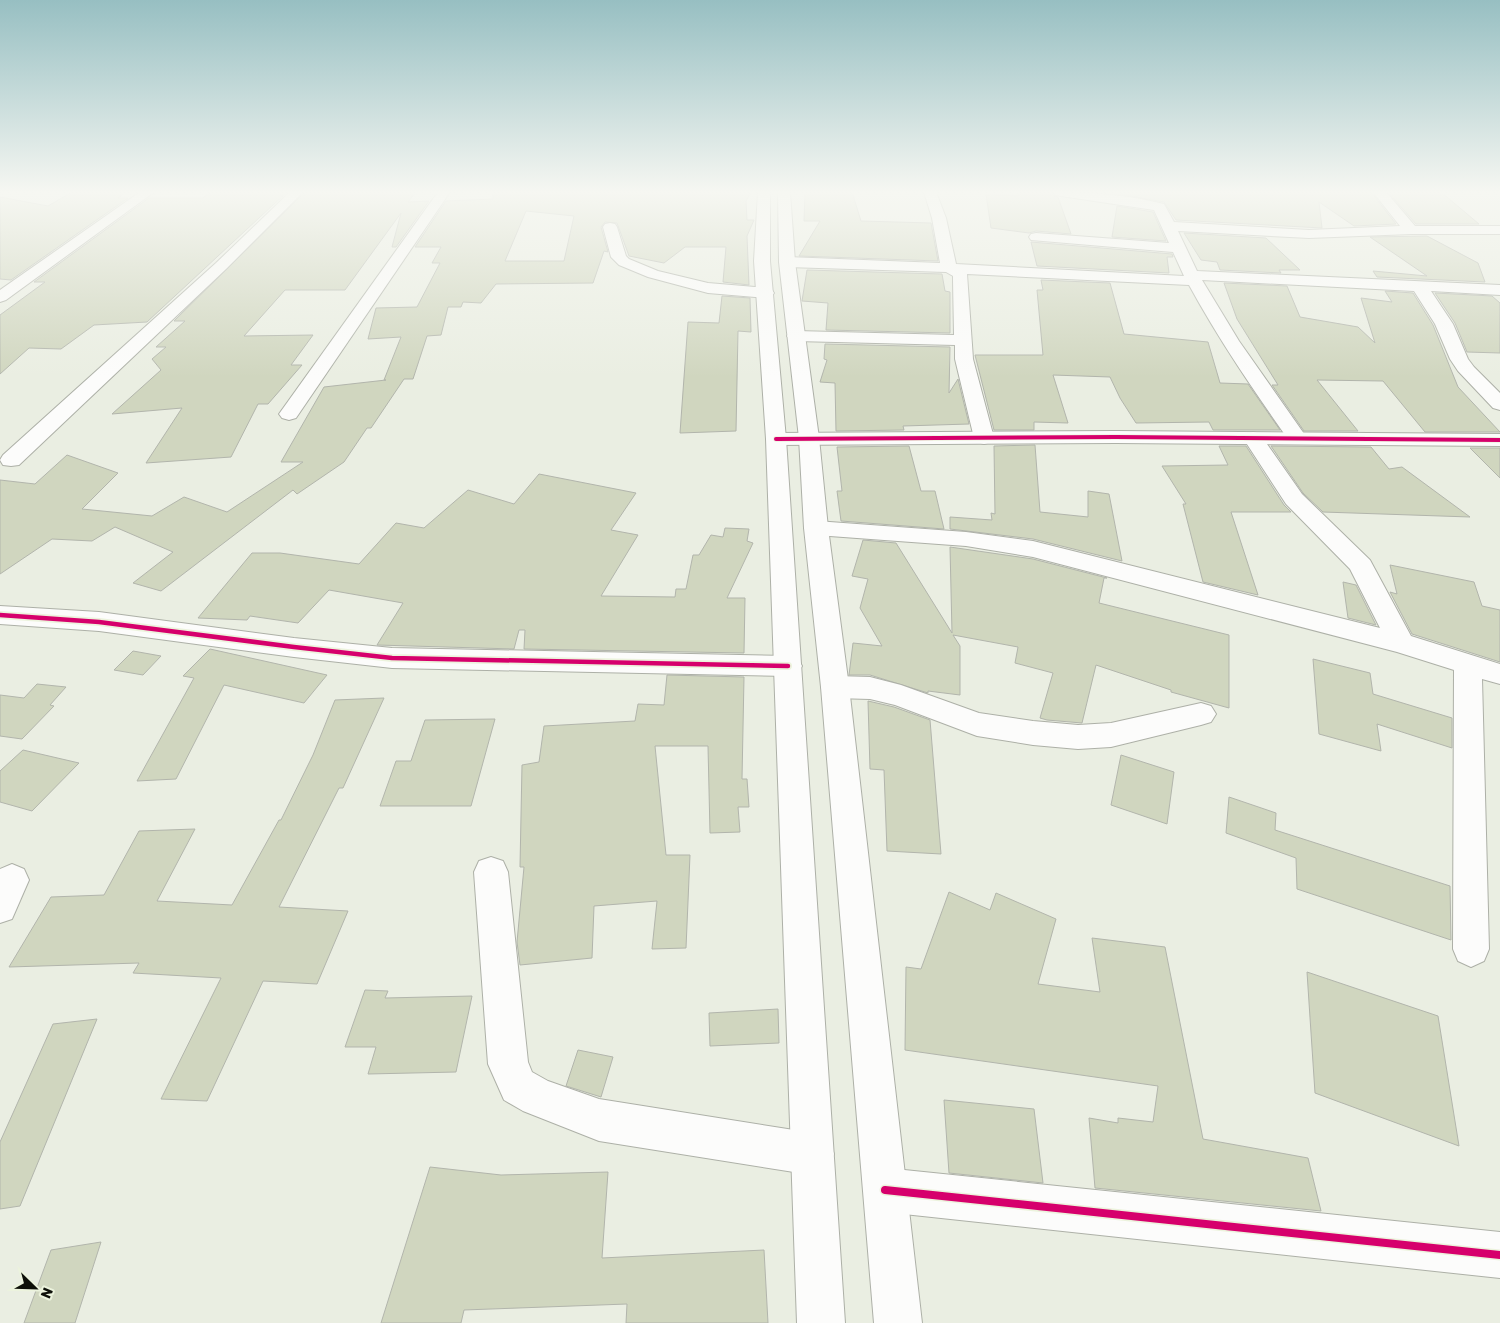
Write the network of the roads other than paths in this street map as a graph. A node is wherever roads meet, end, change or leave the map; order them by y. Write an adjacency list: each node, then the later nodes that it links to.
1 (61, 254): 15 (street)
2 (233, 254): 26 (street)
3 (401, 254): 19 (street)
4 (618, 254): 14 (street)
5 (762, 254): 14 (street)
6 (786, 254): 9 (street)
7 (946, 254): 10 (street)
8 (1182, 254): 11 (street)
9 (786, 262): 10 (street); 16 (street)
10 (949, 268): 11 (street); 17 (street)
11 (1193, 278): 12 (street); 23 (street)
12 (1420, 287): 13 (street); 18 (street)
13 (1500, 290)
14 (766, 293): 24 (street)
15 (0, 297)
16 (796, 336): 17 (street); 20 (street)
17 (962, 340): 21 (street)
18 (1500, 404)
19 (289, 414)
20 (809, 438): 21 (street); 24 (street); 27 (street)
21 (984, 438): 22 (street)
22 (1252, 438): 23 (street); 29 (street)
23 (1297, 438): 25 (street)
24 (776, 439): 31 (street)
25 (1500, 440)
26 (11, 460)
27 (816, 528): 29 (street); 33 (street)
28 (0, 615): 31 (street)
29 (1401, 643): 30 (street)
30 (1468, 663): 32 (street); 36 (street)
31 (788, 666): 37 (street)
32 (1500, 674)
33 (835, 687): 34 (street); 38 (street)
34 (1201, 714)
35 (491, 872): 37 (street)
36 (1471, 949)
37 (813, 1154): 40 (street)
38 (885, 1190): 39 (street); 41 (street)
39 (1500, 1255)
40 (821, 1323)
41 (898, 1323)

